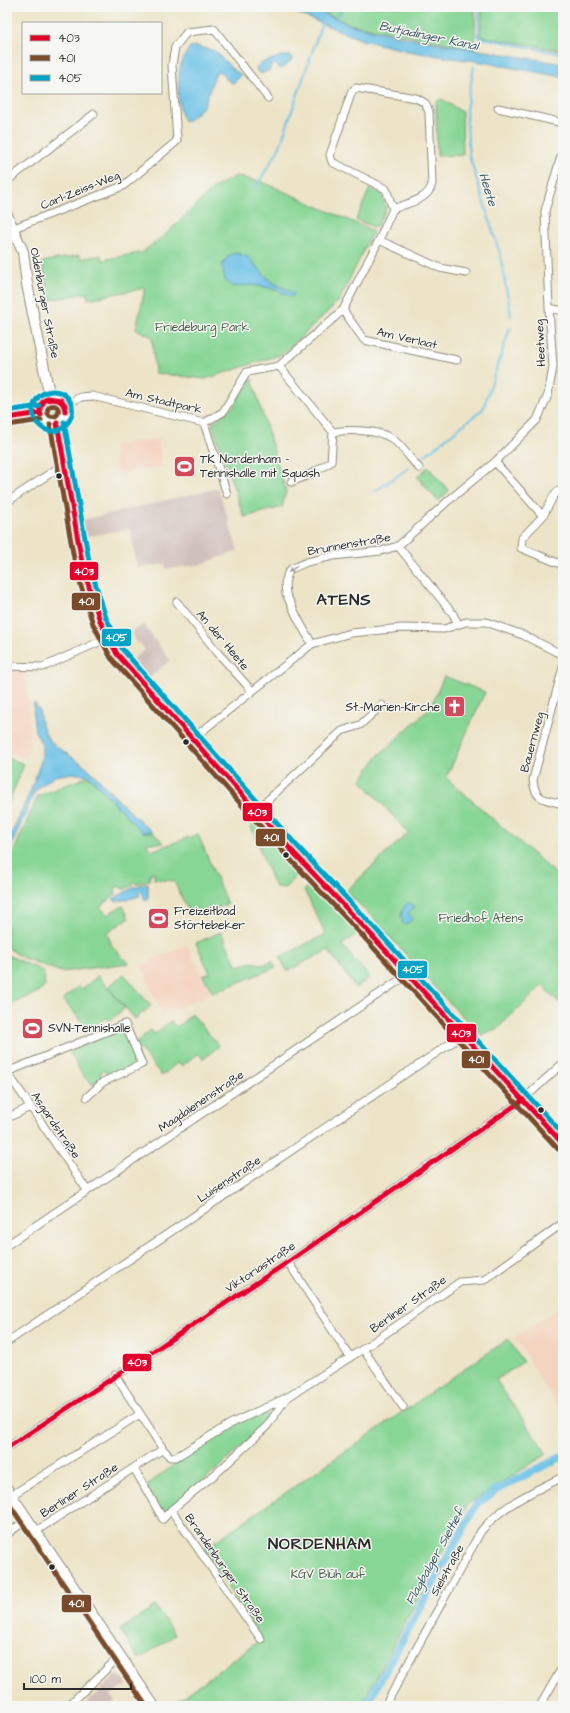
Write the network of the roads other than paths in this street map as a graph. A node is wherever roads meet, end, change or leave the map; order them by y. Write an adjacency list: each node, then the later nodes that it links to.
1 (268, 98): 9 (street, Carl-Zeiss-Weg)
2 (498, 108): 4 (street)
3 (94, 114): 6 (street)
4 (563, 123)
5 (563, 149): 12 (street, Heetweg)
6 (7, 181)
7 (393, 209): 7 (street); 10 (street)
8 (7, 215): 9 (street, Oldenburger Straße)
9 (14, 228): 17 (street, Oldenburger Straße)
10 (379, 240): 11 (street); 13 (street)
11 (466, 273)
12 (548, 308): 14 (street); 24 (street, Heetweg)
13 (343, 310): 15 (street, Am Verlaat); 16 (street)
14 (563, 311)
15 (457, 360)
16 (279, 366): 22 (street, Am Stadtpark); 23 (street)
17 (50, 398): 18 (street); 19 (street)
18 (64, 405): 21 (street); 22 (street, Am Stadtpark)
19 (40, 413): 20 (street); 21 (street)
20 (7, 418)
21 (56, 423): 25 (street)
22 (204, 423): 29 (street)
23 (333, 432): 26 (street); 27 (street)
24 (495, 462): 31 (street); 32 (street, Heetweg)
25 (64, 464): 30 (street); 36 (street)
26 (419, 468)
27 (291, 482)
28 (563, 491): 31 (street)
29 (227, 494)
30 (7, 502)
31 (543, 516): 33 (street)
32 (398, 546): 35 (street, Brunnenstraße); 37 (street, Brunnenstraße, one-way to 37)
33 (562, 565)
34 (177, 602): 41 (street, An der Heete)
35 (458, 624): 37 (street); 38 (street)
36 (108, 638): 39 (street); 43 (street)
37 (312, 644): 41 (street)
38 (563, 656)
39 (7, 666)
40 (563, 667): 44 (street, Bauernweg)
41 (252, 691): 43 (street)
42 (382, 705): 45 (street)
43 (192, 739): 45 (street)
44 (563, 804)
45 (257, 810): 46 (street)
46 (407, 975): 47 (street); 55 (street, Magdalenenstraße)
47 (463, 1035): 51 (street); 59 (street, Luisenstraße)
48 (563, 1063): 51 (street, Viktoriastraße)
49 (7, 1072): 50 (street); 52 (street, Asgardstraße)
50 (88, 1096)
51 (523, 1100): 54 (street); 58 (street, Viktoriastraße)
52 (30, 1107): 53 (street); 55 (street, Asgardstraße)
53 (7, 1118)
54 (563, 1144)
55 (87, 1190): 57 (street, Magdalenenstraße)
56 (563, 1223): 60 (street, Berliner Straße)
57 (7, 1246)
58 (288, 1262): 61 (street); 62 (street, Viktoriastraße)
59 (7, 1342)
60 (363, 1349): 61 (street, Berliner Straße); 64 (street)
61 (350, 1357): 63 (street, Berliner Straße)
62 (115, 1376): 65 (street); 66 (street, Viktoriastraße)
63 (288, 1397): 67 (street, Berliner Straße); 71 (street, Berliner Straße)
64 (403, 1407)
65 (140, 1414): 67 (street); 70 (street)
66 (7, 1448)
67 (163, 1449): 68 (street, Berliner Straße)
68 (134, 1468): 71 (street, Berliner Straße); 73 (street, Berliner Straße)
69 (563, 1477): 80 (street, Sielstraße)
70 (9, 1492): 72 (street)
71 (171, 1510): 75 (street, Brandenburger Straße)
72 (28, 1519): 73 (street); 74 (street)
73 (36, 1531): 76 (street)
74 (7, 1534)
75 (261, 1639)
76 (120, 1656): 78 (street); 79 (street)
77 (563, 1666): 81 (street)
78 (68, 1706)
79 (154, 1706)
80 (385, 1706)
81 (540, 1706)

